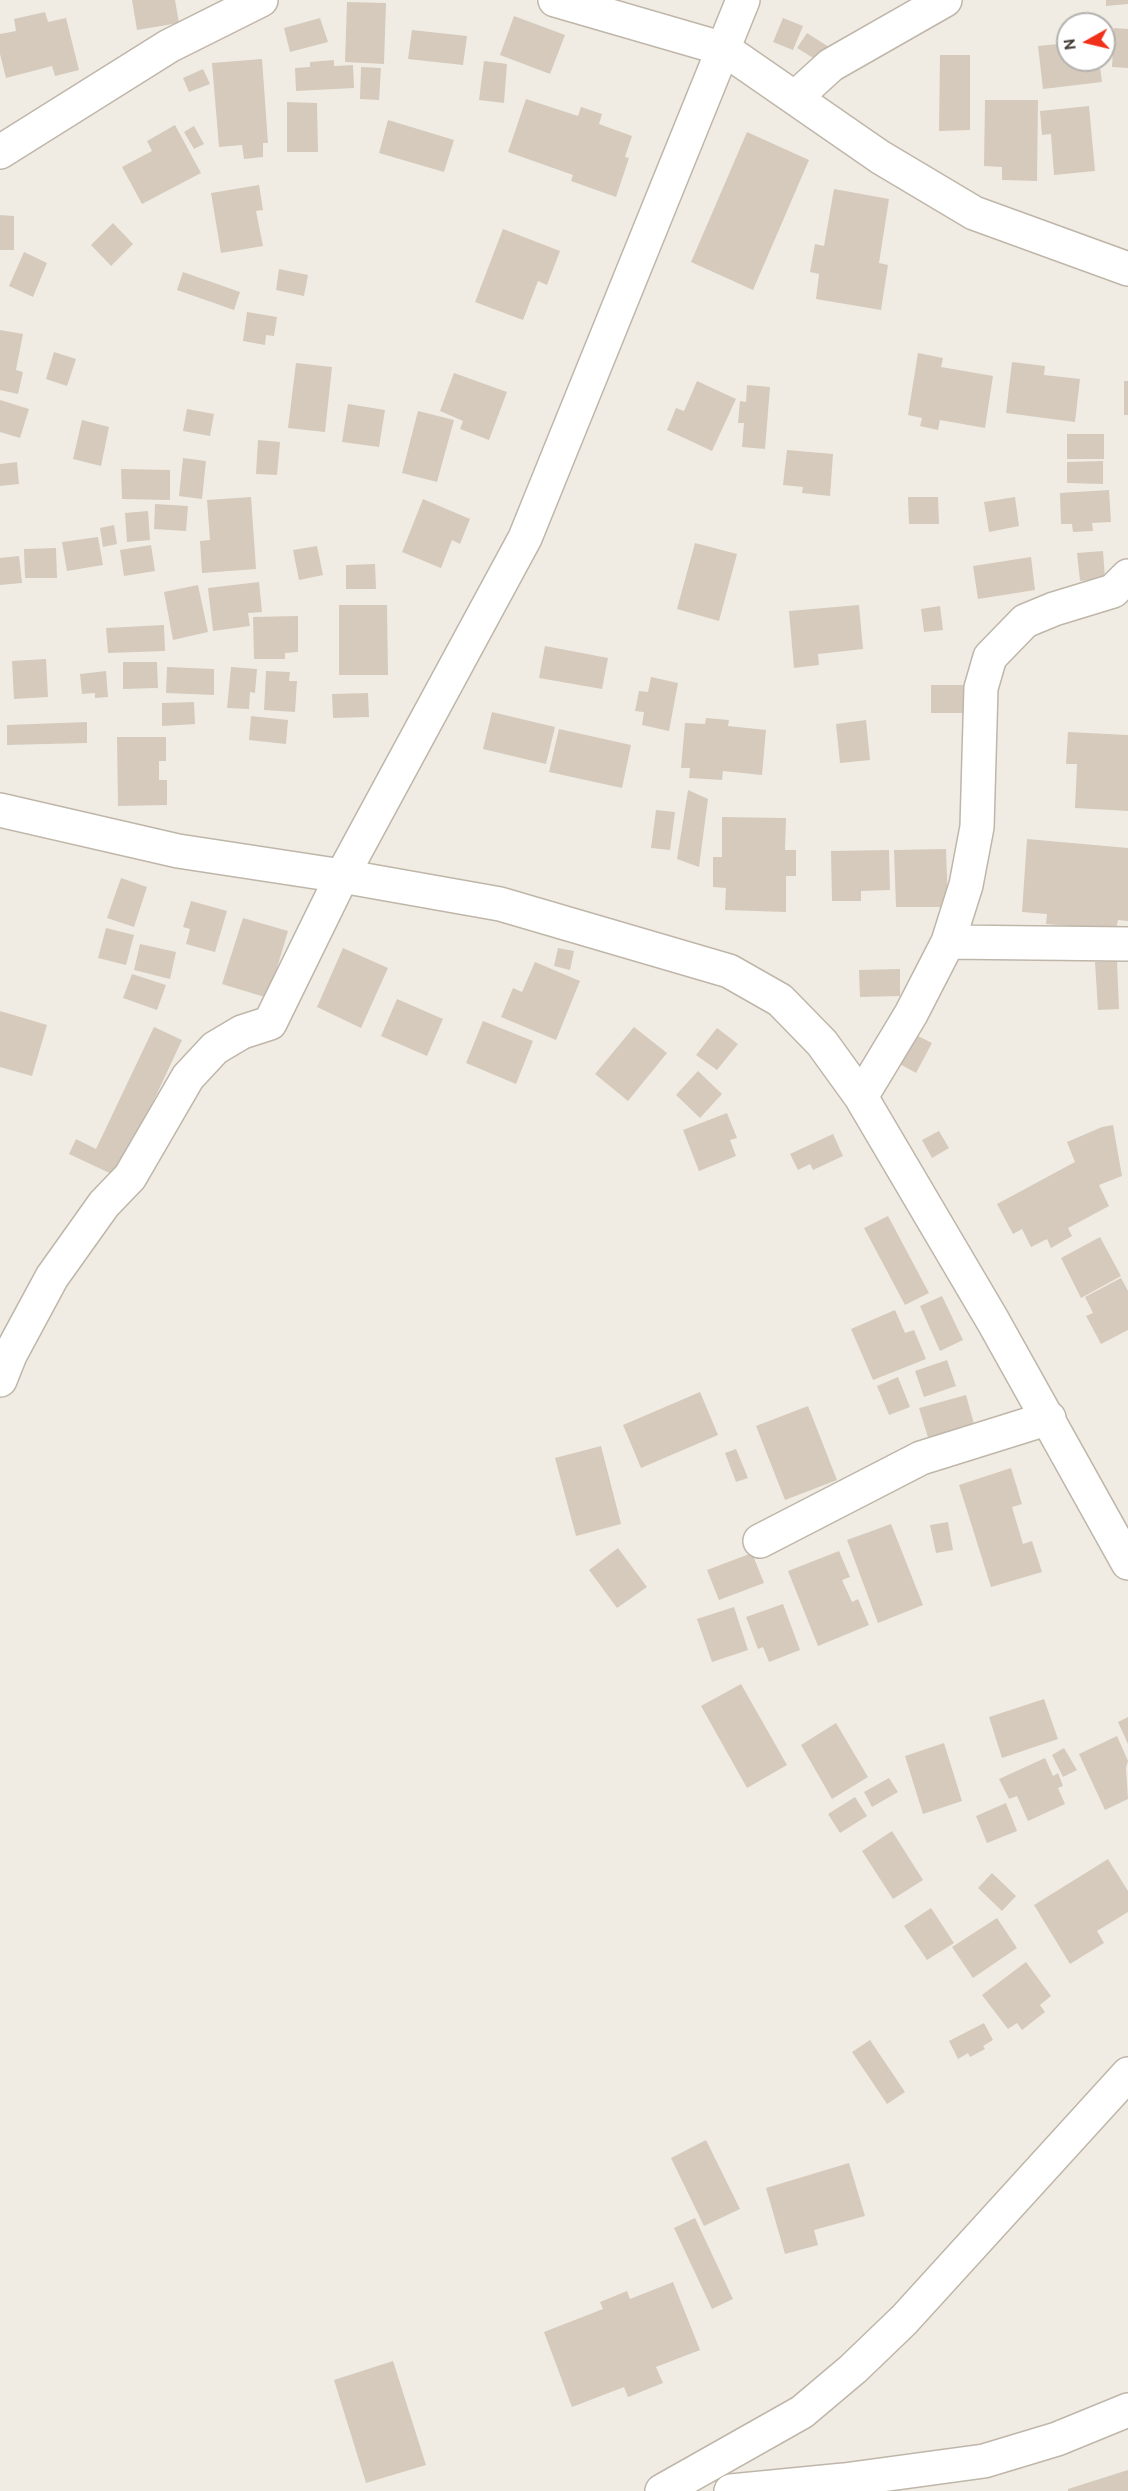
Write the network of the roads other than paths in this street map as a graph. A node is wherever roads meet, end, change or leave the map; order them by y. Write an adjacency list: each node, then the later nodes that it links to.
1 (261, 0): 7 (street)
2 (555, 0): 5 (street)
3 (743, 0): 5 (street)
4 (945, 0): 6 (street)
5 (724, 49): 6 (street); 11 (street)
6 (796, 97): 8 (street)
7 (0, 152)
8 (1128, 269)
9 (1128, 576): 12 (street)
10 (0, 810): 11 (street)
11 (342, 876): 14 (street); 15 (street)
12 (948, 942): 13 (street); 14 (street)
13 (1128, 944)
14 (861, 1097): 16 (street)
15 (0, 1380)
16 (1048, 1419): 17 (street); 18 (street)
17 (760, 1541)
18 (1128, 1563)
19 (1128, 2074): 21 (street)
20 (1128, 2410): 22 (street)
21 (662, 2491)
22 (730, 2491)

